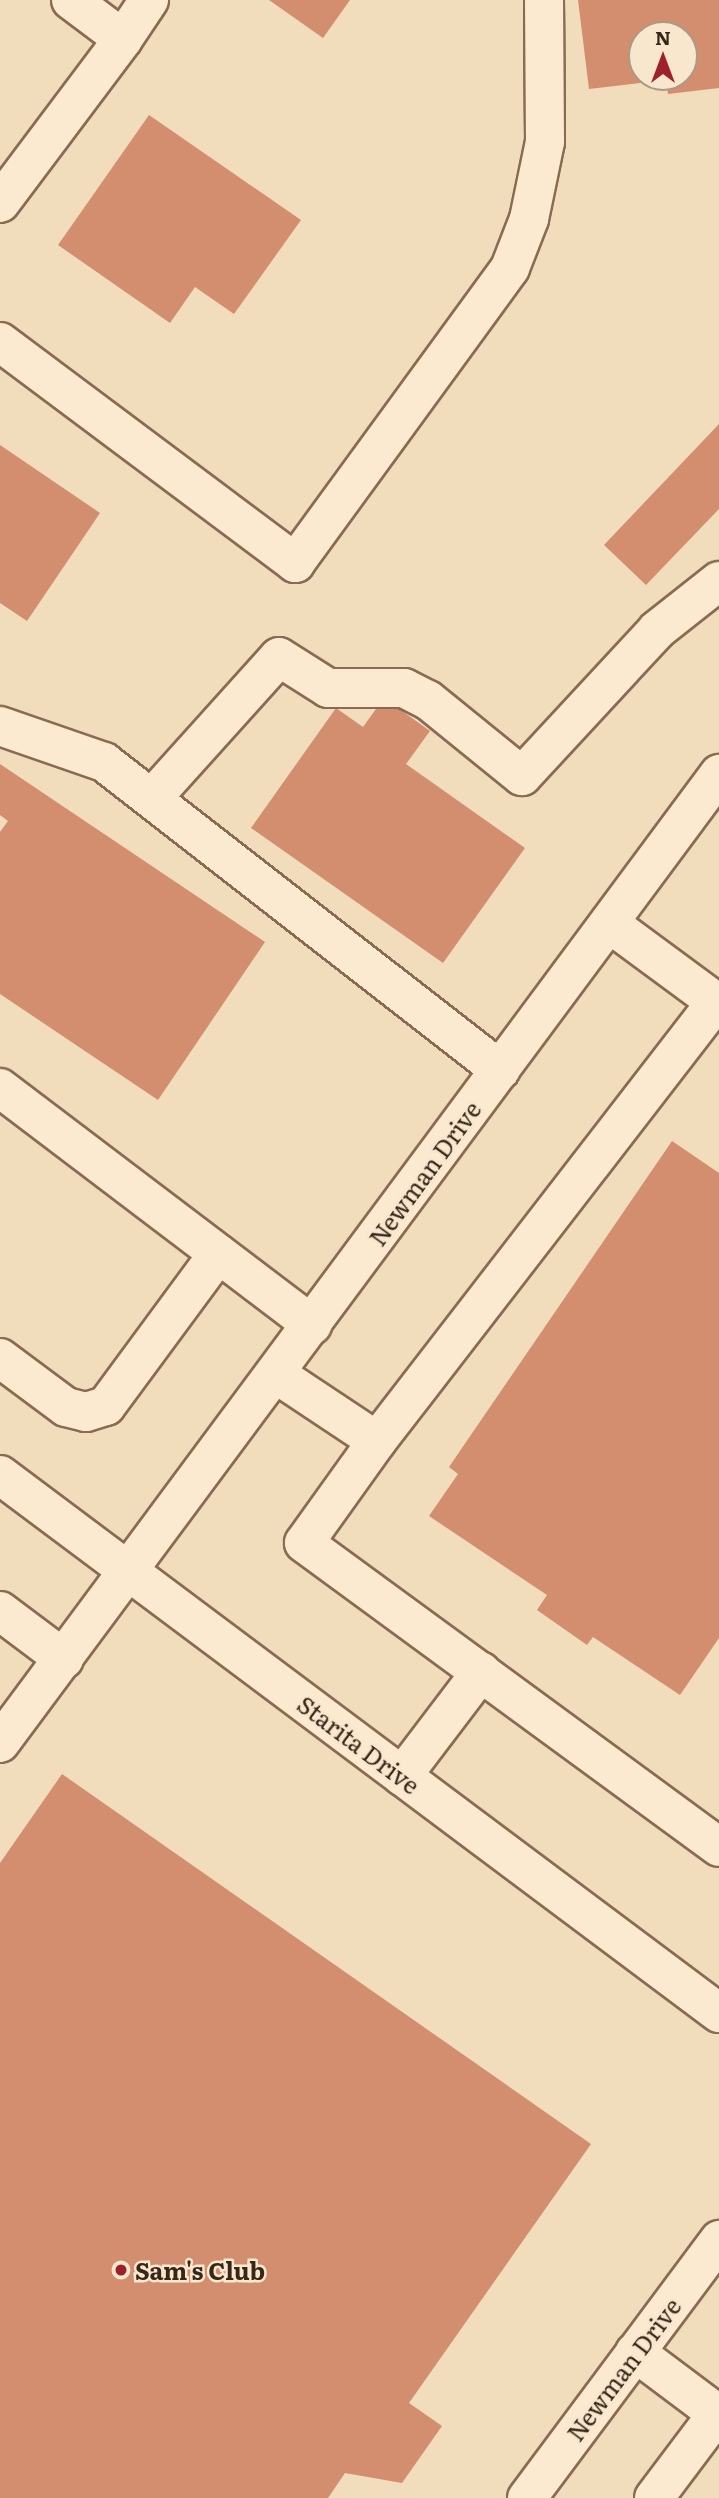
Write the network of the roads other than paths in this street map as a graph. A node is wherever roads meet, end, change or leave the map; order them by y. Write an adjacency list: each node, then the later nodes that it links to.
1 (71, 0): 4 (street)
2 (149, 0): 4 (street)
3 (544, 0): 6 (street)
4 (122, 39): 5 (street)
5 (0, 203)
6 (0, 342)
7 (719, 581): 10 (street)
8 (0, 726): 10 (street)
9 (719, 774): 11 (street, Newman Drive)
10 (153, 797): 12 (street)
11 (609, 923): 12 (street, Newman Drive); 18 (street)
12 (500, 1070): 15 (street, Newman Drive)
13 (0, 1088): 14 (street)
14 (218, 1254): 15 (street); 16 (street)
15 (312, 1325): 17 (street, Newman Drive)
16 (0, 1358)
17 (276, 1374): 18 (street); 20 (street, Newman Drive)
18 (377, 1441): 23 (street)
19 (0, 1475): 20 (street, Starita Drive)
20 (129, 1571): 22 (street, Newman Drive); 25 (street, Starita Drive)
21 (0, 1611): 22 (street)
22 (64, 1659): 24 (street, Newman Drive)
23 (481, 1672): 25 (street); 26 (street)
24 (0, 1743)
25 (402, 1776): 27 (street, Starita Drive)
26 (719, 1847)
27 (719, 2013)
28 (719, 2240): 29 (street, Newman Drive)
29 (635, 2352): 30 (street); 31 (street, Newman Drive)
30 (718, 2414): 32 (street)
31 (527, 2498)
32 (654, 2498)

